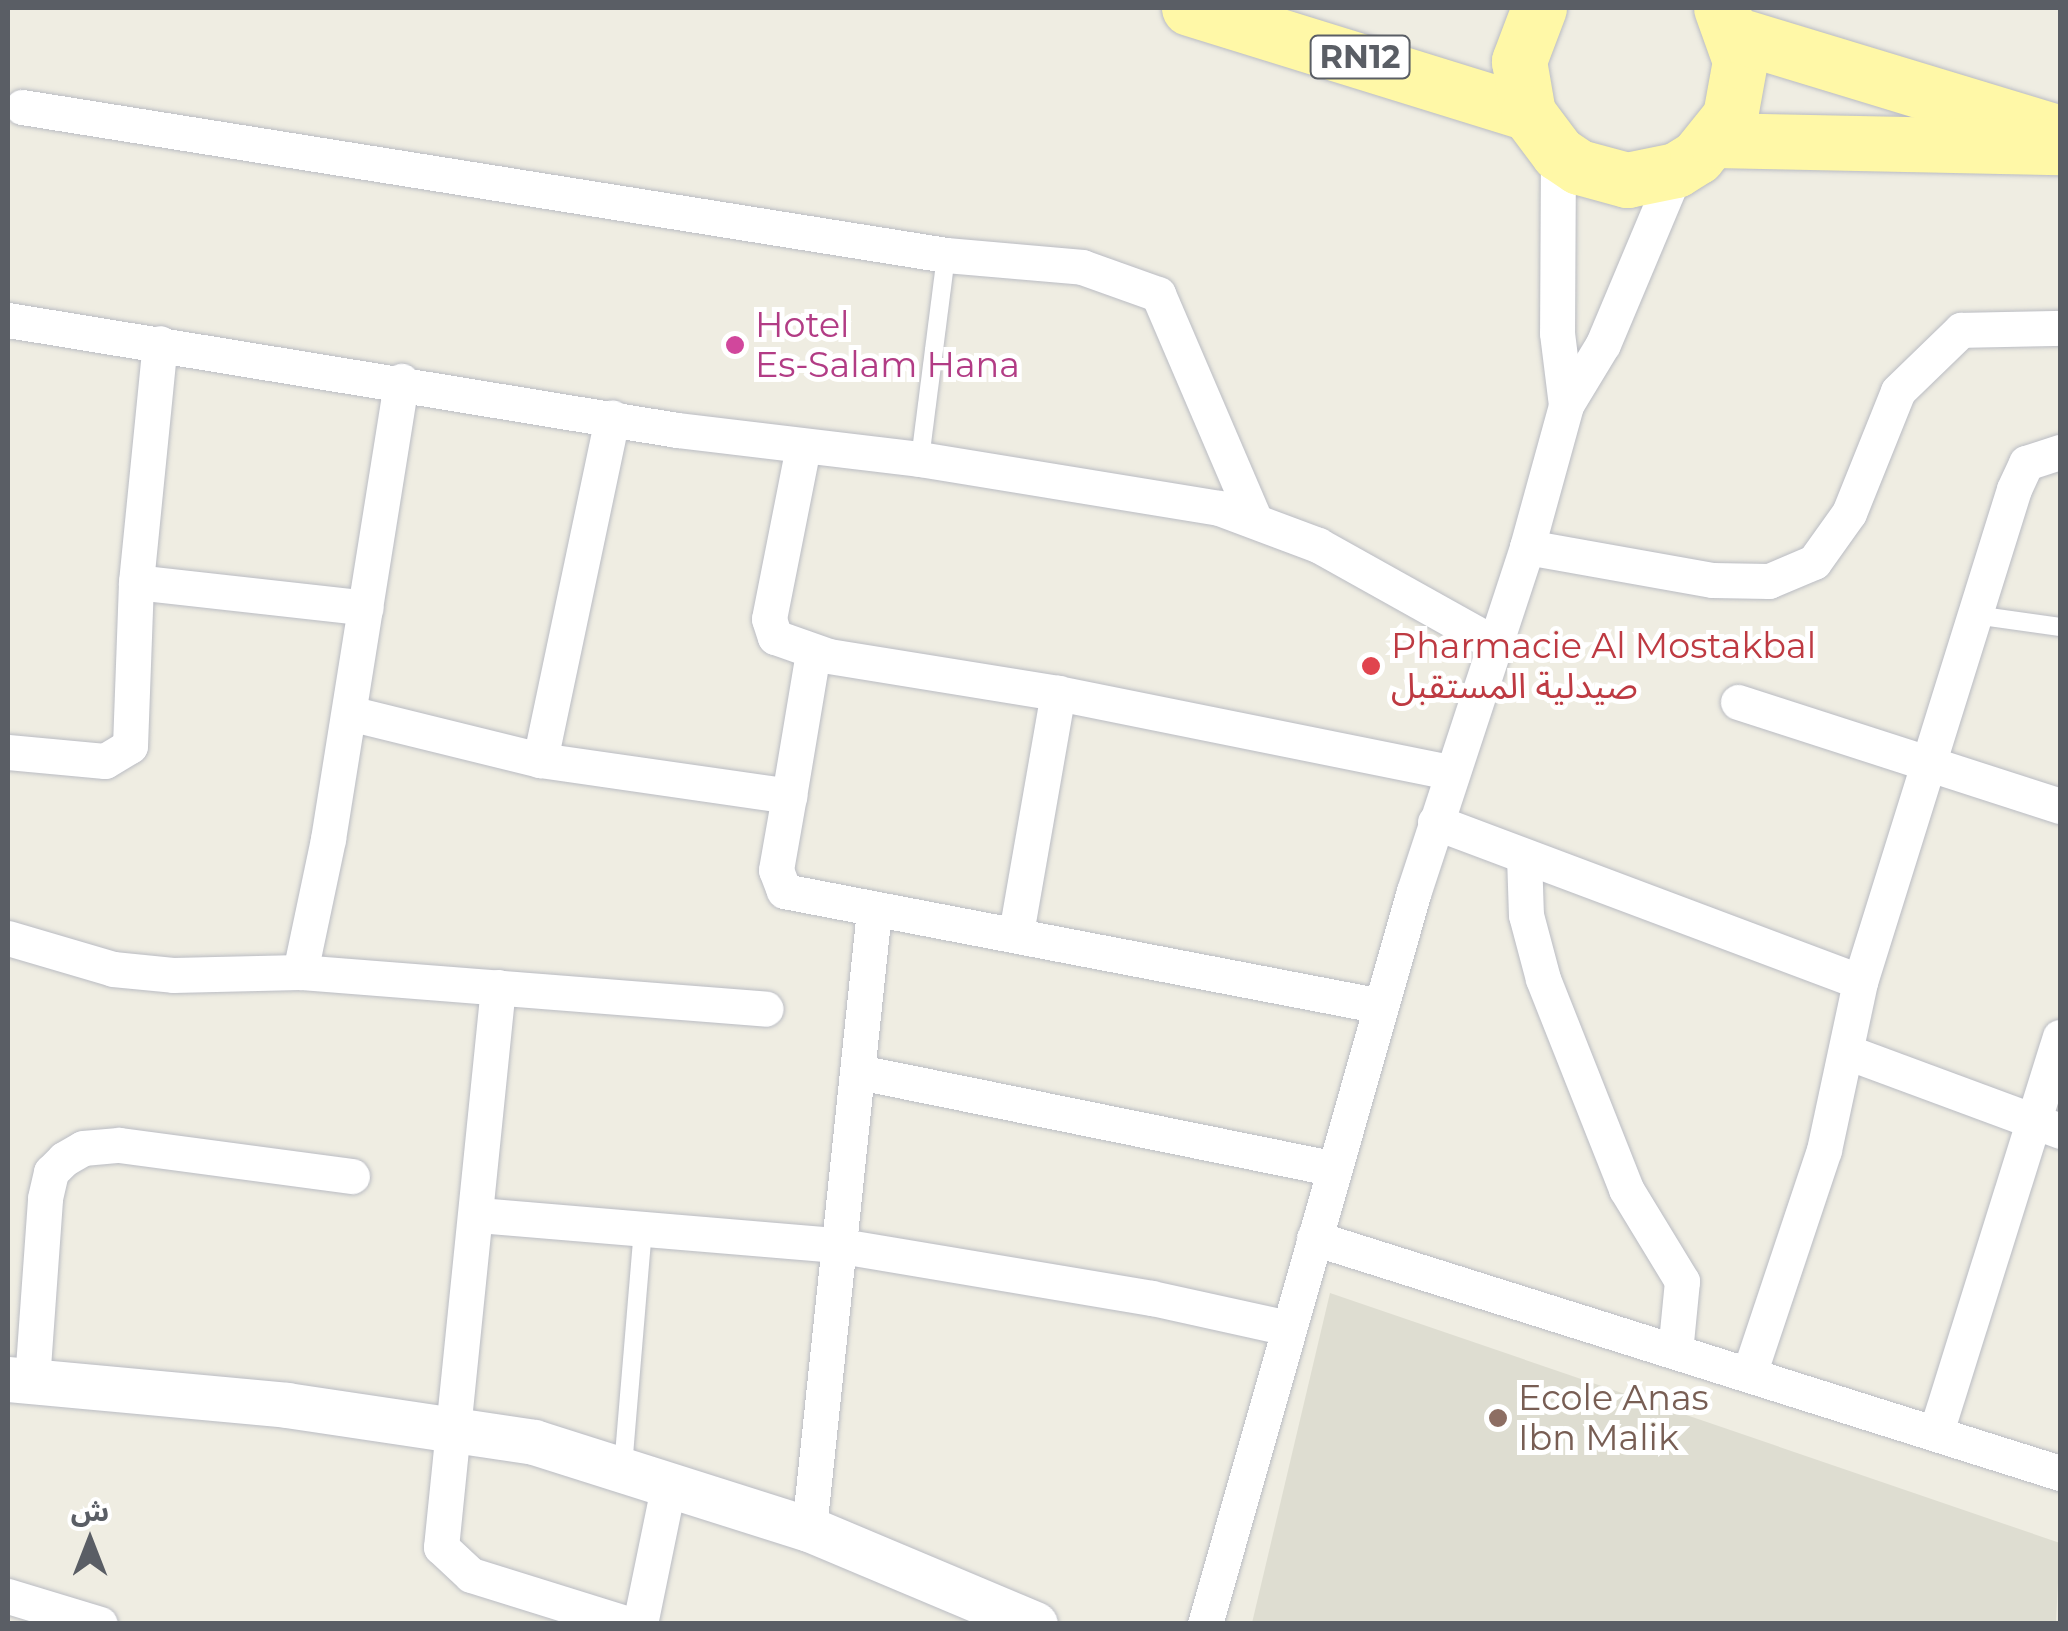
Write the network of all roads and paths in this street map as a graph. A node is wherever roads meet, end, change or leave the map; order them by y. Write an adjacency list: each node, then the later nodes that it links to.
1 (1190, 8): 5 (main road, RN12)
2 (1527, 8): 5 (main road)
3 (1728, 21): 6 (main road); 8 (main road)
4 (22, 107): 9 (street)
5 (1543, 133): 8 (main road); 14 (street)
6 (2060, 133)
7 (2060, 147): 8 (main road)
8 (1696, 155): 14 (street)
9 (946, 255): 18 (lane); 19 (street)
10 (8, 320): 12 (street)
11 (2060, 328): 20 (street)
12 (160, 343): 13 (street); 21 (street)
13 (400, 381): 15 (street); 22 (street)
14 (1566, 405): 20 (street)
15 (612, 416): 16 (street); 31 (street)
16 (803, 447): 18 (street); 26 (street)
17 (2060, 452): 23 (street)
18 (920, 459): 19 (street)
19 (1254, 518): 25 (street)
20 (1527, 547): 25 (street)
21 (136, 582): 22 (street); 30 (street)
22 (366, 608): 29 (street)
23 (1976, 615): 24 (lane); 32 (street)
24 (2060, 627)
25 (1495, 644): 33 (street)
26 (813, 652): 27 (street); 34 (street)
27 (1058, 693): 33 (street); 39 (street)
28 (1738, 702): 32 (street)
29 (348, 713): 31 (street); 41 (street)
30 (8, 752)
31 (540, 760): 34 (street)
32 (1932, 765): 35 (street); 42 (street)
33 (1449, 772): 36 (street)
34 (789, 796): 38 (street)
35 (2060, 806)
36 (1435, 822): 37 (street); 44 (street)
37 (1524, 856): 42 (street); 57 (street)
38 (874, 910): 39 (street); 48 (street)
39 (1016, 933): 44 (street)
40 (8, 938): 41 (street)
41 (300, 972): 43 (street)
42 (1860, 982): 47 (street)
43 (498, 987): 45 (street); 52 (street)
44 (1381, 1006): 50 (street)
45 (766, 1010)
46 (2060, 1036): 49 (street)
47 (1847, 1052): 49 (street); 58 (street)
48 (859, 1072): 50 (street); 55 (street)
49 (2047, 1126): 61 (street)
50 (1334, 1169): 54 (street)
51 (352, 1176): 59 (street)
52 (478, 1215): 53 (street); 60 (street)
53 (643, 1229): 55 (street); 62 (lane)
54 (1314, 1238): 56 (street); 57 (street)
55 (836, 1245): 56 (street); 65 (street)
56 (1289, 1328): 71 (street)
57 (1676, 1352): 58 (street)
58 (1749, 1374): 61 (street)
59 (20, 1380): 60 (street)
60 (452, 1426): 62 (street); 68 (street)
61 (1936, 1432): 63 (street)
62 (622, 1468): 64 (street)
63 (2060, 1473)
64 (669, 1483): 65 (street); 69 (street)
65 (810, 1529): 70 (street)
66 (8, 1596): 67 (street)
67 (100, 1624)
68 (628, 1624)
69 (640, 1624)
70 (1036, 1624)
71 (1205, 1624)

